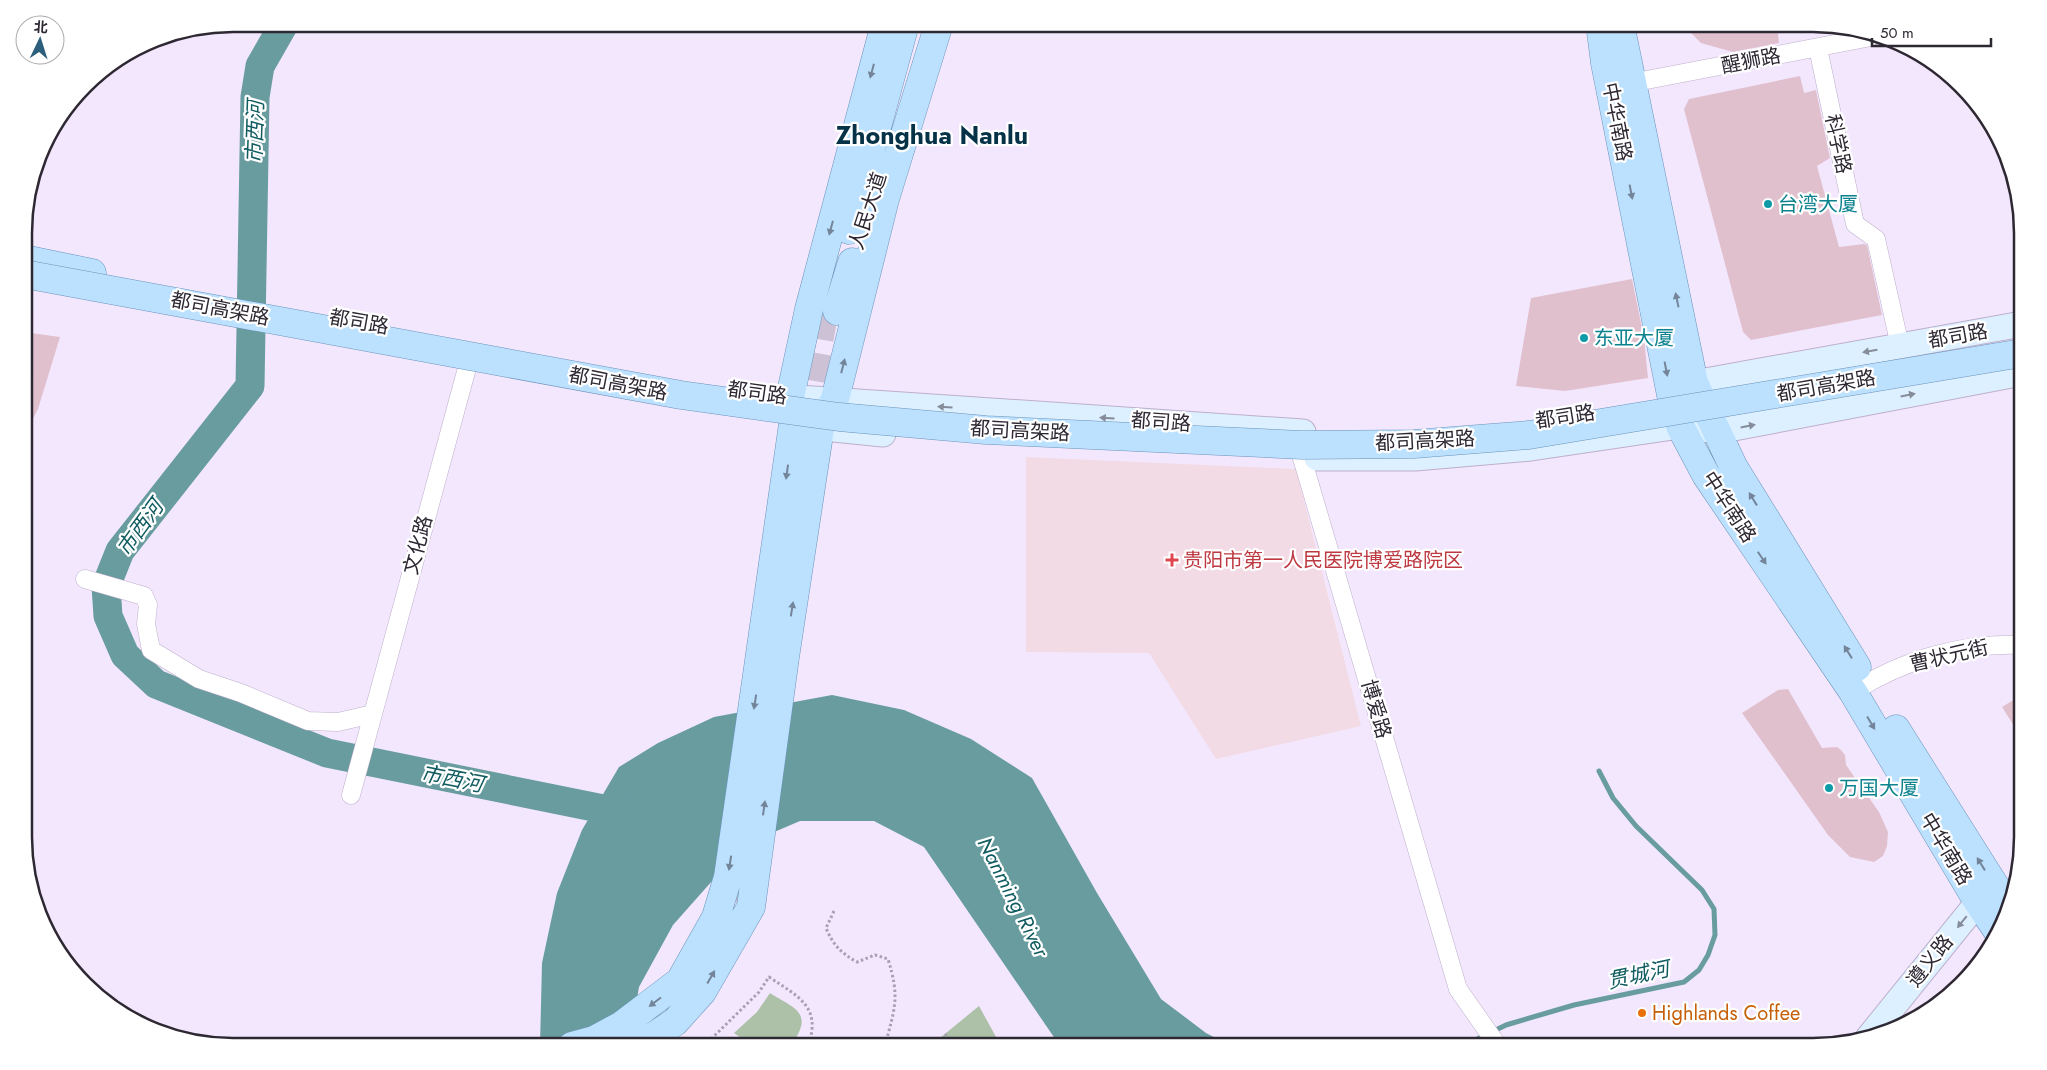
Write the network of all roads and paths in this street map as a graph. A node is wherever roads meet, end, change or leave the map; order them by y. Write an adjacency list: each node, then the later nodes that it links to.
1 (883, 32): 21 (main road, one-way to 21)
2 (903, 32): 3 (main road, 人民大道)
3 (920, 32)
4 (937, 32): 22 (main road, one-way to 4)
5 (1601, 32): 23 (main road, 中华南路, one-way to 23)
6 (1621, 32): 9 (main road, 中华南路)
7 (1864, 38): 8 (street, 醒狮路)
8 (1818, 48): 9 (street, 醒狮路); 16 (street, 科学路)
9 (1631, 83): 20 (main road, 中华南路, one-way to 9)
10 (32, 261): 13 (main road)
11 (32, 275): 17 (main road, 都司高架路, bridge)
12 (32, 289): 13 (main road)
13 (216, 308): 14 (main road)
14 (295, 323): 18 (main road, 都司路); 21 (main road, 都司路)
15 (2014, 325): 16 (main road, 都司路)
16 (1900, 346): 20 (main road, 都司路, one-way to 20)
17 (2014, 354)
18 (467, 368): 24 (main road, 都司路); 34 (street, 文化路)
19 (2014, 375): 28 (main road, 都司路, one-way to 19)
20 (1694, 383): 23 (main road, 都司路); 28 (main road, 中华南路)
21 (790, 398): 22 (main road, 都司路); 24 (main road)
22 (835, 399): 26 (main road); 27 (main road, 都司路, one-way to 22)
23 (1672, 400): 25 (main road, 中华南路); 27 (main road, 都司路)
24 (793, 424): 26 (main road, 都司路); 32 (main road, one-way to 32)
25 (1680, 426): 28 (main road, 都司路); 29 (main road, 都司路); 33 (main road, 中华南路, one-way to 33)
26 (820, 428): 29 (main road, 都司路); 32 (main road, one-way to 26)
27 (1289, 431): 29 (street, 博爱路)
28 (1718, 431): 33 (main road, 中华南路, one-way to 28)
29 (1302, 458): 47 (street, 博爱路)
30 (85, 579): 34 (street)
31 (2014, 645): 33 (street, 曹状元街)
32 (773, 655): 41 (main road, one-way to 41); 42 (main road, one-way to 32)
33 (1860, 688): 36 (main road, 中华南路)
34 (372, 719): 35 (street, 文化路)
35 (351, 795)
36 (1994, 899): 38 (main road, 中华南路); 39 (main road, 遵义路, one-way to 39)
37 (834, 911): 45 (path)
38 (1997, 918)
39 (1878, 1027)
40 (944, 1034): 46 (path)
41 (598, 1038)
42 (651, 1038)
43 (712, 1038): 44 (path)
44 (810, 1038)
45 (887, 1038)
46 (948, 1038)
47 (1492, 1038)

